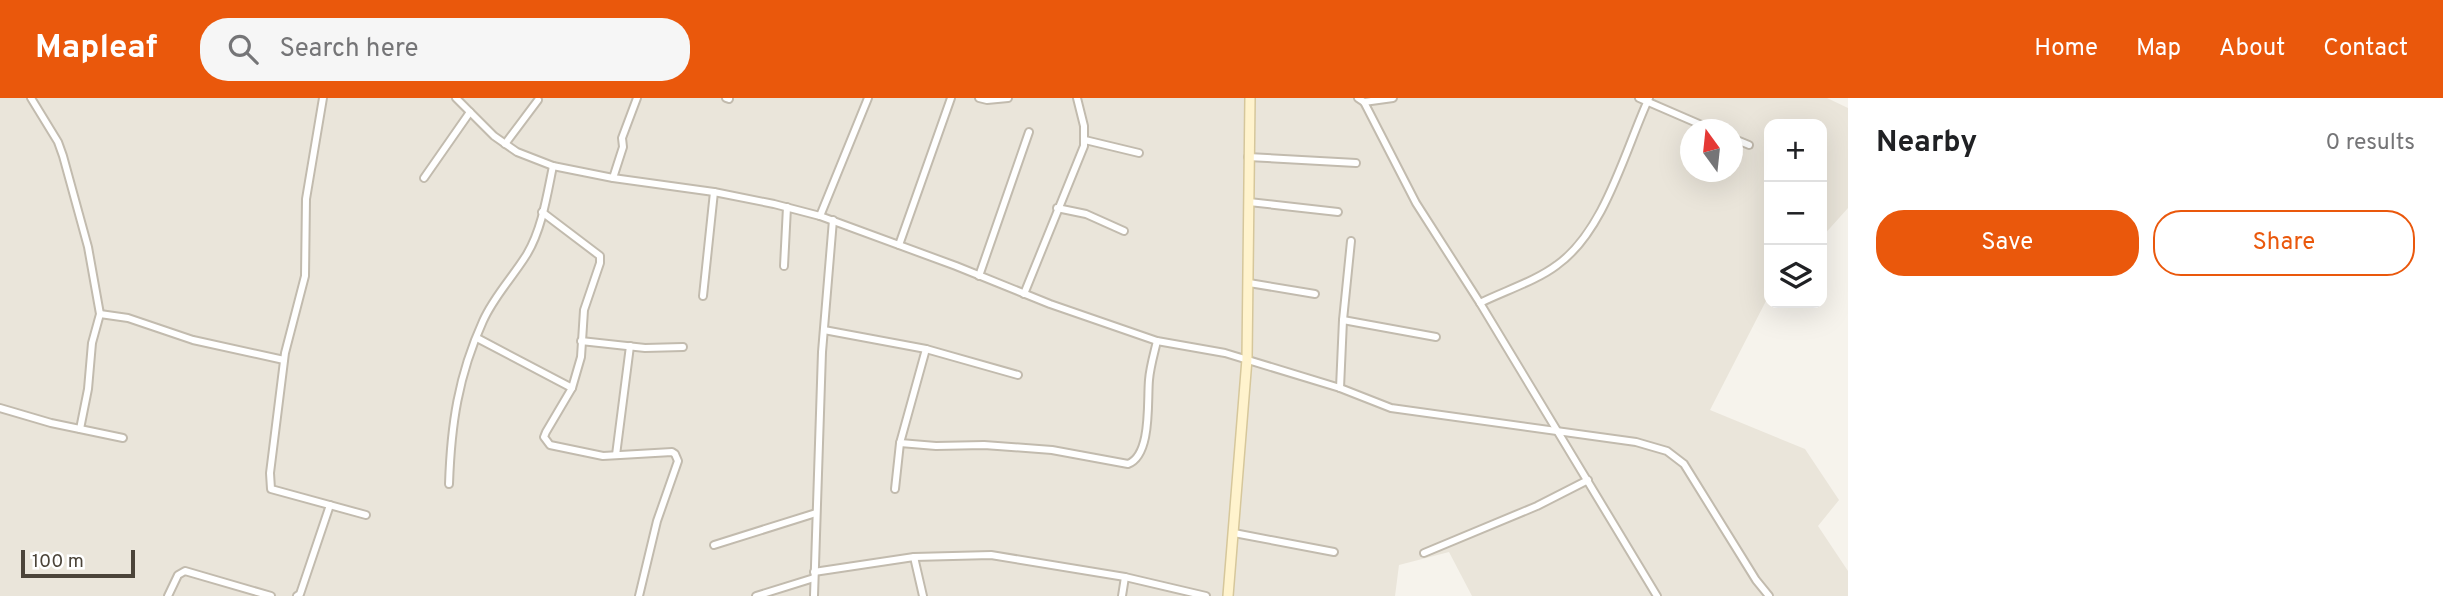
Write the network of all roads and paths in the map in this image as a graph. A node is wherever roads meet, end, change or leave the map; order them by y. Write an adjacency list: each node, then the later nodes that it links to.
1 (31, 98): 48 (street)
2 (323, 98): 59 (street)
3 (456, 98): 17 (street)
4 (637, 98): 29 (street)
5 (868, 98): 36 (street)
6 (951, 98): 40 (street)
7 (979, 98): 8 (street)
8 (1008, 98)
9 (1077, 98): 20 (street)
10 (1250, 98): 25 (street)
11 (1393, 98): 15 (street)
12 (1639, 98): 16 (street)
13 (538, 100): 22 (street)
14 (1361, 100): 15 (street); 47 (street)
15 (1372, 100)
16 (1648, 100): 18 (street); 47 (street)
17 (470, 112): 22 (street); 28 (street)
18 (1689, 119)
19 (1029, 132): 42 (street)
20 (1085, 141): 24 (street); 33 (street)
21 (1743, 143): 23 (street)
22 (505, 144): 27 (street)
23 (1749, 145)
24 (1139, 153)
25 (1248, 156): 26 (street); 31 (street)
26 (1356, 163)
27 (553, 166): 29 (street); 34 (street)
28 (424, 178)
29 (613, 178): 30 (street)
30 (714, 192): 32 (street); 46 (street)
31 (1249, 202): 35 (street); 43 (street)
32 (787, 207): 36 (street); 41 (street)
33 (1057, 208): 38 (street); 44 (street)
34 (542, 212): 52 (street); 53 (street)
35 (1338, 212)
36 (820, 216): 37 (street)
37 (833, 220): 40 (street); 50 (street)
38 (1125, 231)
39 (1351, 242): 49 (street)
40 (899, 245): 42 (street)
41 (784, 267)
42 (979, 275): 44 (street)
43 (1249, 283): 45 (street); 58 (street)
44 (1024, 294): 54 (street)
45 (1315, 294)
46 (703, 296)
47 (1480, 303): 65 (street)
48 (100, 314): 59 (street); 64 (street)
49 (1343, 320): 51 (street); 62 (street)
50 (824, 330): 57 (street); 73 (street)
51 (1436, 337)
52 (477, 338): 61 (street); 70 (street)
53 (581, 341): 55 (street); 61 (street)
54 (1157, 341): 58 (street); 67 (street)
55 (630, 346): 56 (street); 68 (street)
56 (683, 347)
57 (926, 349): 60 (street); 67 (street)
58 (1247, 359): 62 (street); 75 (street)
59 (284, 360): 72 (street)
60 (1018, 375)
61 (572, 388): 68 (street)
62 (1340, 388): 65 (street)
63 (0, 408): 64 (street)
64 (80, 429): 66 (street)
65 (1559, 432): 69 (street); 93 (street)
66 (123, 438)
67 (900, 443): 71 (street)
68 (616, 455): 85 (street)
69 (1588, 480): 78 (street); 92 (street)
70 (449, 484)
71 (895, 489)
72 (330, 505): 74 (street); 84 (street)
73 (816, 513): 76 (street); 80 (street)
74 (366, 515)
75 (1234, 533): 77 (street); 91 (street)
76 (714, 545)
77 (1334, 552)
78 (1424, 553)
79 (914, 556): 80 (street); 81 (street); 88 (street)
80 (814, 575): 86 (street); 87 (street)
81 (1125, 577): 89 (street); 90 (street)
82 (168, 596): 83 (street)
83 (271, 596)
84 (297, 596)
85 (639, 596)
86 (756, 596)
87 (814, 596)
88 (923, 596)
89 (1122, 596)
90 (1206, 596)
91 (1228, 596)
92 (1657, 596)
93 (1769, 596)

